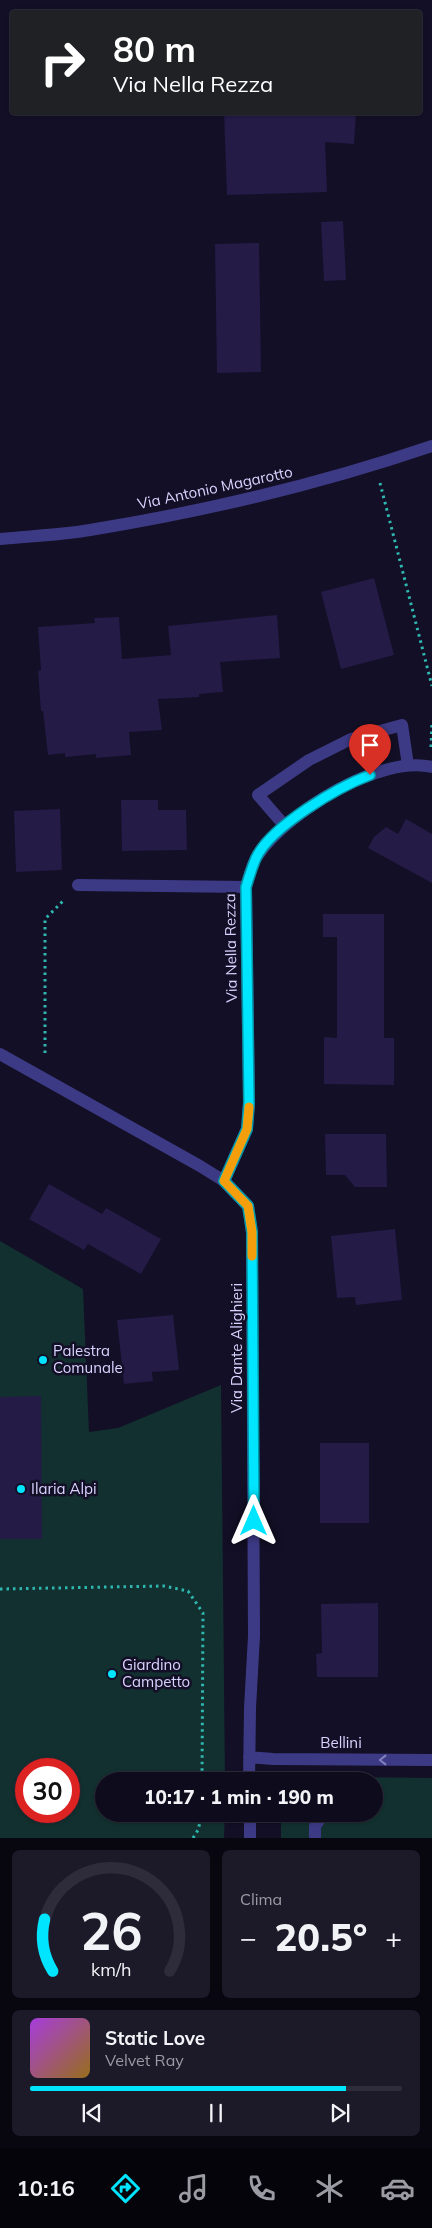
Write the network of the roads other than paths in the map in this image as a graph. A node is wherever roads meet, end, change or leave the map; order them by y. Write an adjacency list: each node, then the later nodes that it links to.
1 (432, 446): 2 (street, Via Antonio Magarotto)
2 (0, 539)
3 (408, 766): 4 (street, Via Nella Rezza); 5 (street, Via Nella Rezza); 5 (street)
4 (432, 767)
5 (284, 826): 7 (street, Via Nella Rezza)
6 (78, 885): 7 (street)
7 (246, 887): 9 (street, Via Nella Rezza)
8 (0, 1054): 9 (street, Via Dante Alighieri)
9 (224, 1181): 10 (street, Via Dante Alighieri)
10 (249, 1757): 11 (street, Bellini, one-way to 10); 12 (street, Via Dante Alighieri)
11 (432, 1760)
12 (249, 1772)
13 (250, 1822): 15 (street)
14 (318, 1822): 16 (street)
15 (250, 1838)
16 (315, 1838)

